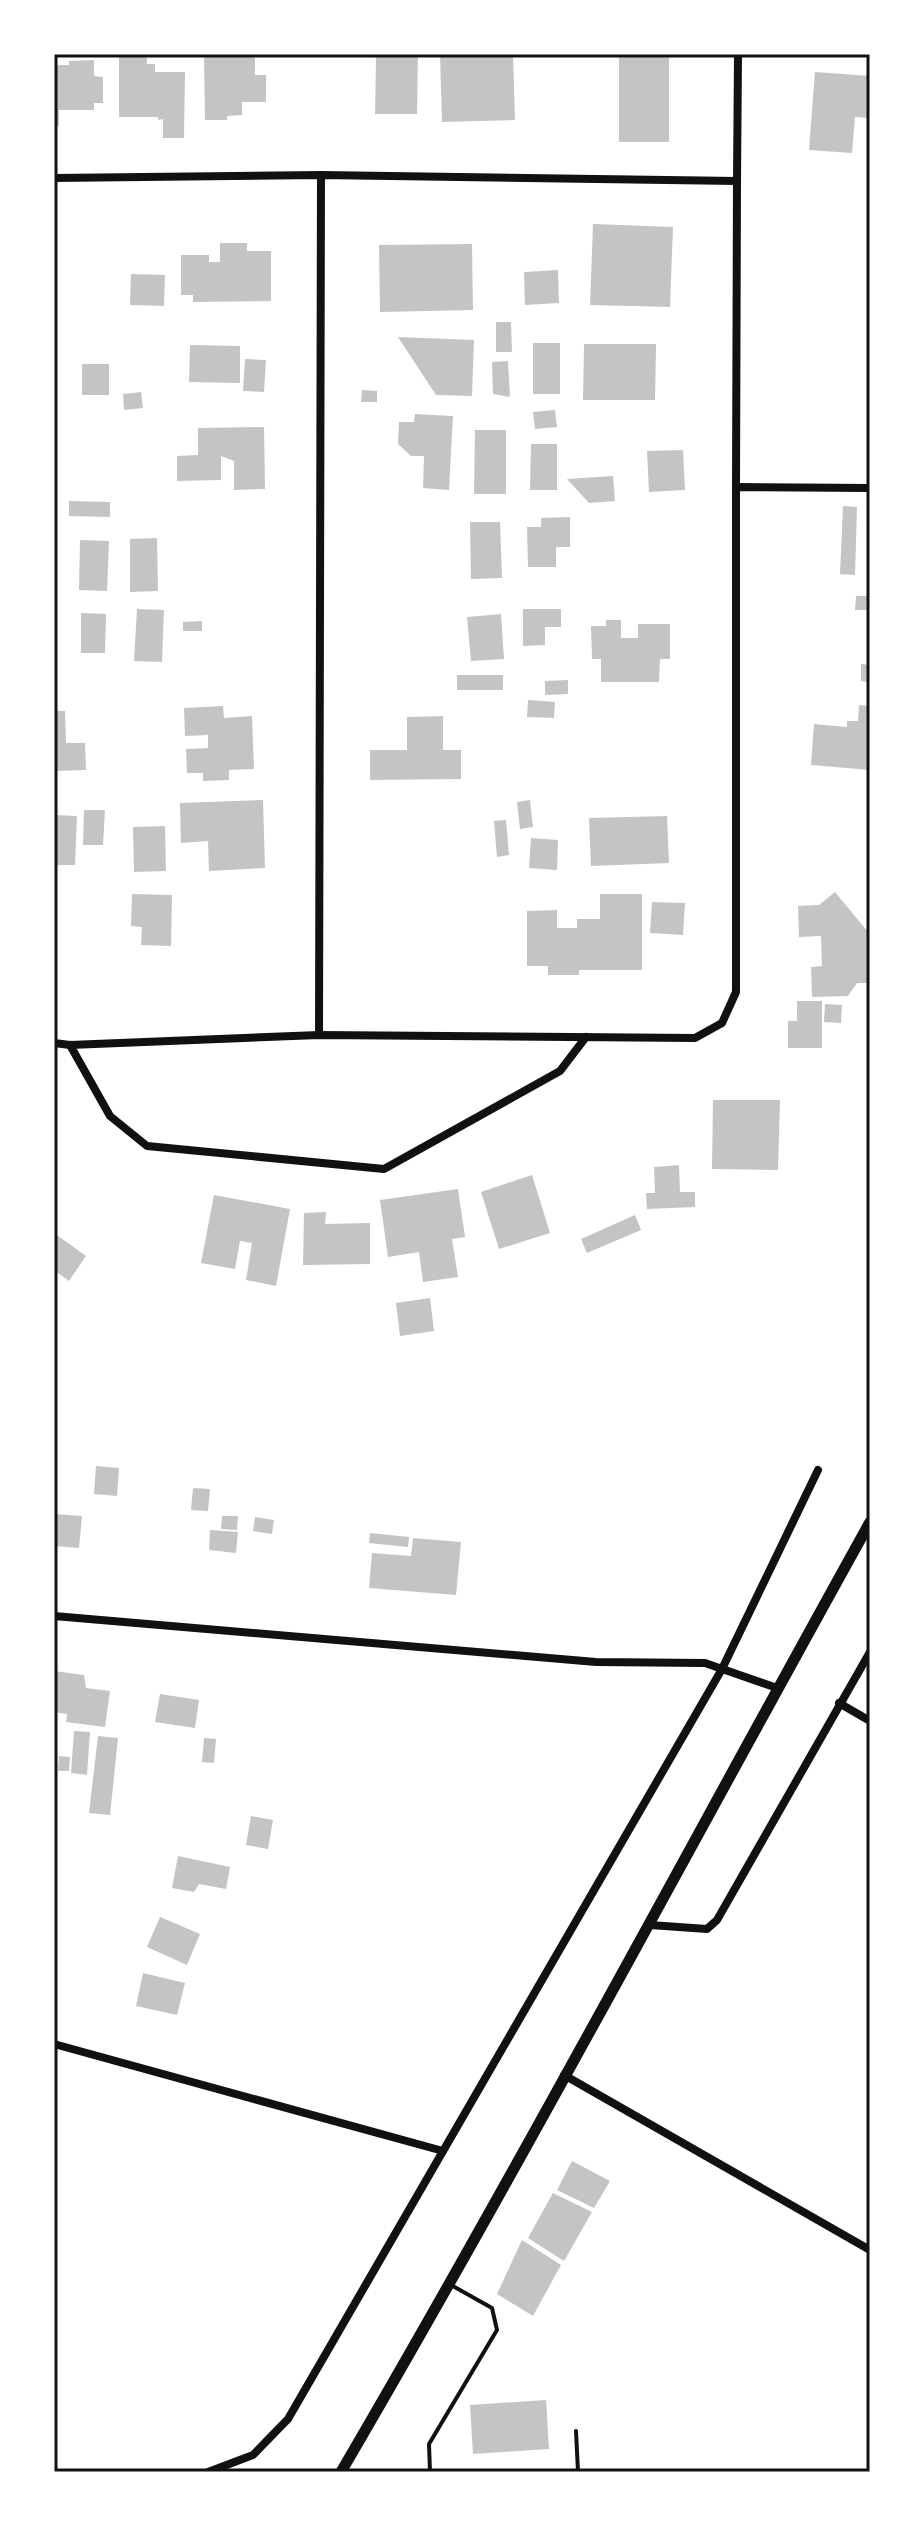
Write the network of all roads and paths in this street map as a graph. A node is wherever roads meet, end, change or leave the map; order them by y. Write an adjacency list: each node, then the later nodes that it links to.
1 (738, 54): 4 (street)
2 (321, 175): 3 (street); 4 (street); 7 (street)
3 (54, 178)
4 (737, 181): 5 (street)
5 (736, 487): 6 (street); 8 (street)
6 (870, 488)
7 (319, 1035): 8 (street); 10 (street)
8 (586, 1037): 10 (street)
9 (54, 1043): 10 (street)
10 (70, 1045)
11 (818, 1470): 15 (street)
12 (870, 1522): 16 (street)
13 (54, 1616): 15 (street)
14 (870, 1652): 17 (street)
15 (722, 1669): 16 (street); 22 (street)
16 (777, 1688): 19 (street)
17 (839, 1703): 18 (street); 19 (street)
18 (870, 1721)
19 (650, 1925): 21 (street)
20 (54, 2044): 22 (street)
21 (564, 2075): 23 (street); 24 (street)
22 (443, 2151): 26 (street)
23 (870, 2250)
24 (451, 2285): 27 (street); 28 (lane)
25 (576, 2431): 29 (lane)
26 (208, 2472)
27 (341, 2472)
28 (430, 2472)
29 (578, 2472)

